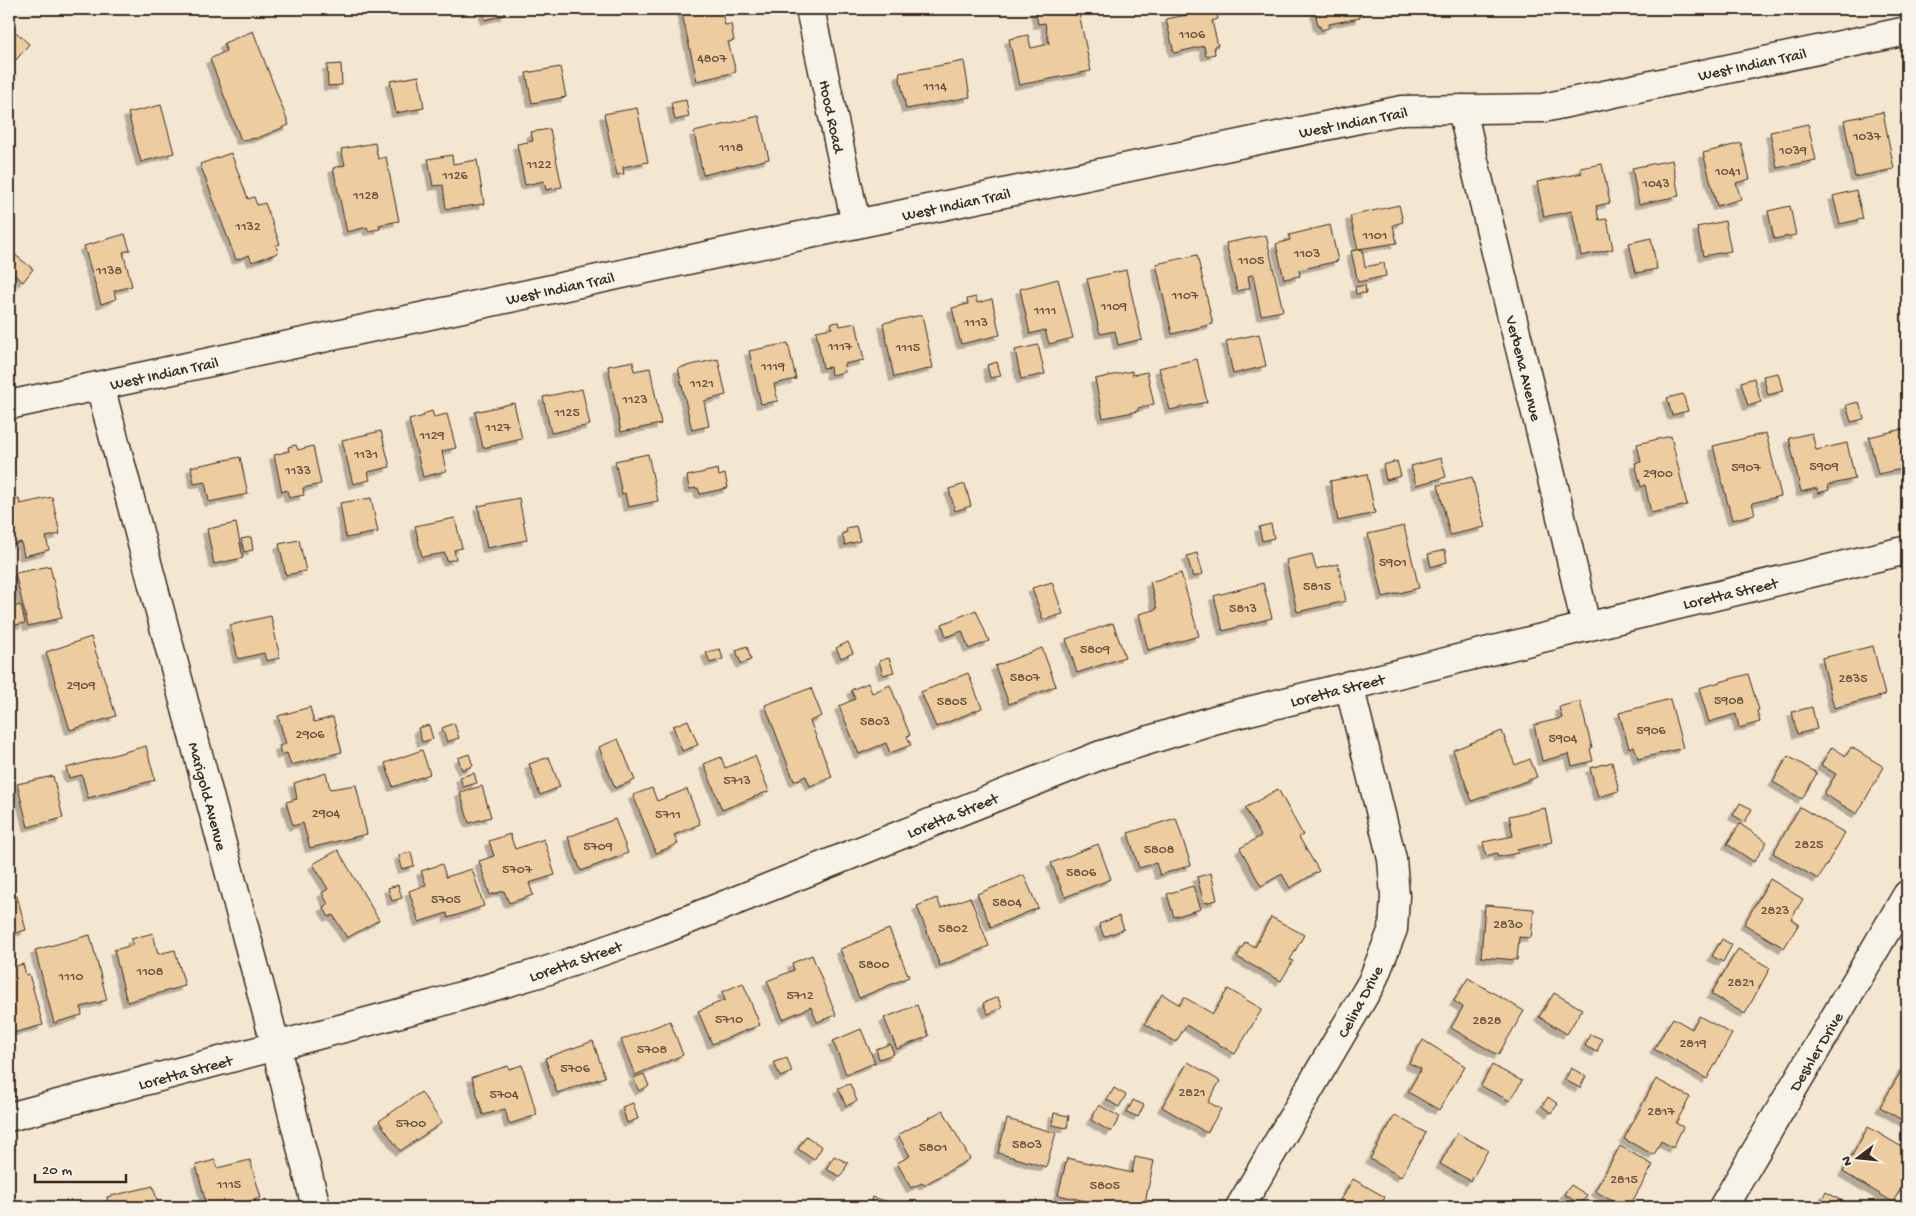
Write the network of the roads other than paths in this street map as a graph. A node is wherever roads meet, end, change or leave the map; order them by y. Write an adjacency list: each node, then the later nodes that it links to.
1 (810, 9): 4 (street, Hood Road)
2 (1907, 30): 3 (street, West Indian Trail)
3 (1462, 109): 4 (street, West Indian Trail); 8 (street, Verbena Avenue)
4 (856, 224): 5 (street, West Indian Trail)
5 (100, 386): 6 (street, West Indian Trail); 11 (street, Marigold Avenue)
6 (9, 405)
7 (1907, 550): 8 (street, Loretta Street)
8 (1586, 627): 9 (street, Loretta Street)
9 (1349, 685): 11 (street, Loretta Street); 14 (street, Celina Drive)
10 (1907, 895): 15 (street, Deshler Drive)
11 (276, 1047): 12 (street, Loretta Street); 13 (street, Marigold Avenue)
12 (9, 1117)
13 (316, 1207)
14 (1240, 1207)
15 (1723, 1207)

